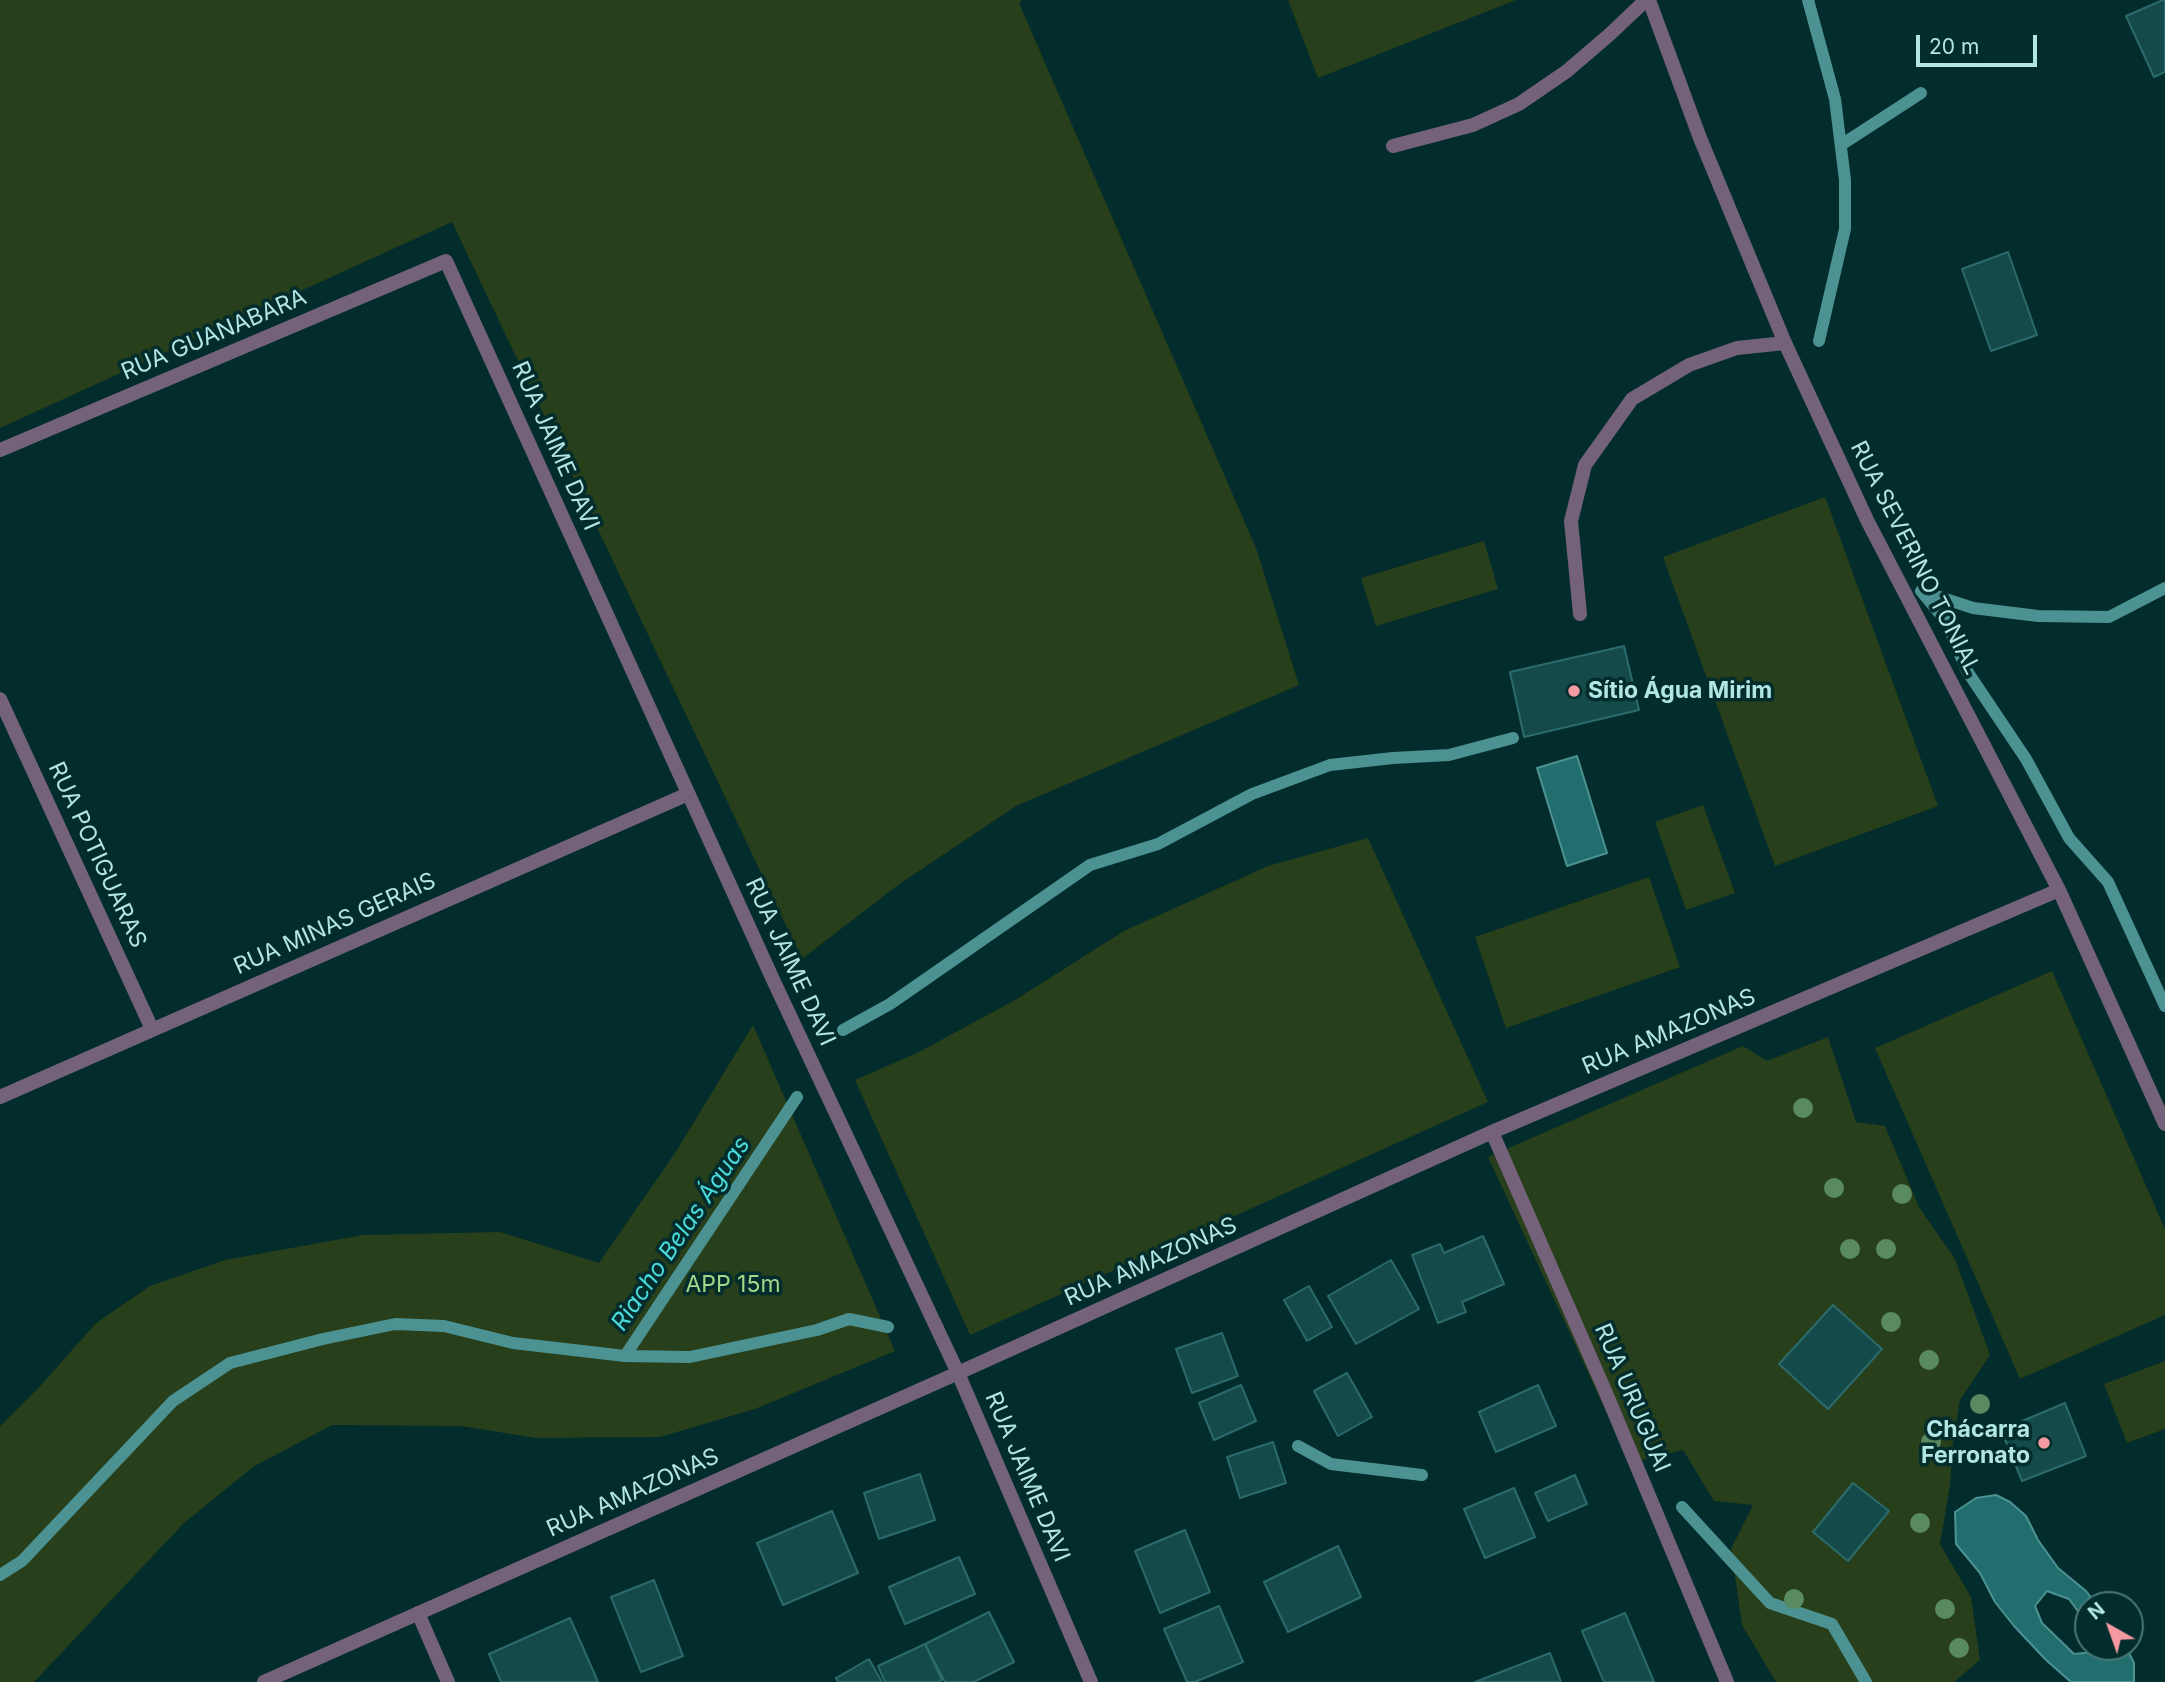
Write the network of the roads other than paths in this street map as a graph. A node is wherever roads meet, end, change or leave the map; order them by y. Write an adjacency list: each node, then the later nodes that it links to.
1 (1647, 0): 2 (street); 4 (street, RUA SEVERINO TONIAL)
2 (1393, 146)
3 (446, 261): 5 (street, RUA GUANABARA); 8 (street, RUA JAIME DAVI)
4 (1785, 343): 6 (street); 9 (street, RUA SEVERINO TONIAL)
5 (0, 450)
6 (1580, 614)
7 (0, 699): 10 (street, RUA POTIGUARAS)
8 (688, 794): 10 (street, RUA MINAS GERAIS); 14 (street, RUA JAIME DAVI)
9 (2059, 890): 12 (street, RUA SEVERINO TONIAL); 13 (street, RUA AMAZONAS)
10 (152, 1030): 11 (street, RUA MINAS GERAIS)
11 (0, 1097)
12 (2165, 1124)
13 (1492, 1132): 14 (street, RUA AMAZONAS); 19 (street, RUA URUGUAI)
14 (958, 1373): 15 (street, RUA AMAZONAS); 18 (street, RUA JAIME DAVI)
15 (418, 1613): 16 (street, RUA AMAZONAS); 17 (street)
16 (264, 1682)
17 (448, 1682)
18 (1091, 1682)
19 (1727, 1682)

